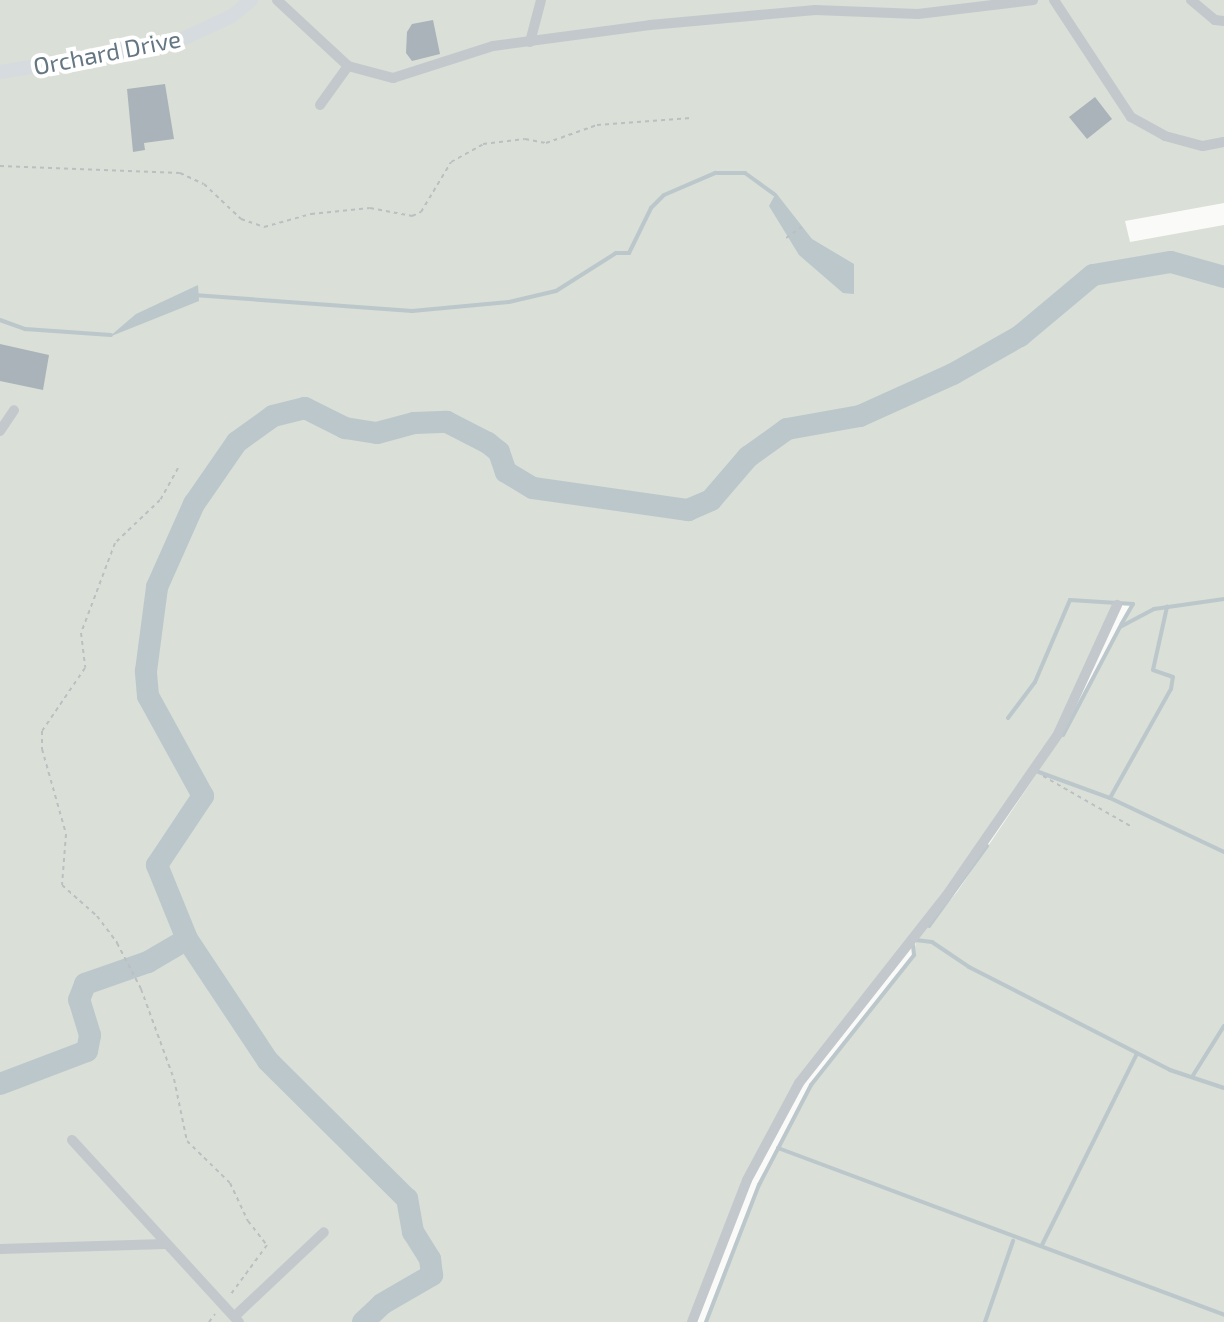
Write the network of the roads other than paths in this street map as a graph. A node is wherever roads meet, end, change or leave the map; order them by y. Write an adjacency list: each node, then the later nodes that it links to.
1 (251, 0): 10 (street, Orchard Drive)
2 (277, 0): 9 (street)
3 (541, 0): 8 (street)
4 (1033, 0): 8 (street)
5 (1054, 0): 12 (street)
6 (1191, 0): 7 (street)
7 (1224, 21)
8 (530, 42): 9 (street)
9 (348, 66): 11 (street)
10 (0, 72)
11 (320, 105)
12 (1224, 142)
13 (14, 410): 14 (street)
14 (0, 431)
15 (1117, 605): 21 (street)
16 (72, 1140): 18 (street)
17 (324, 1232): 20 (street)
18 (165, 1244): 19 (street); 20 (street)
19 (0, 1249)
20 (237, 1319)
21 (692, 1322)

